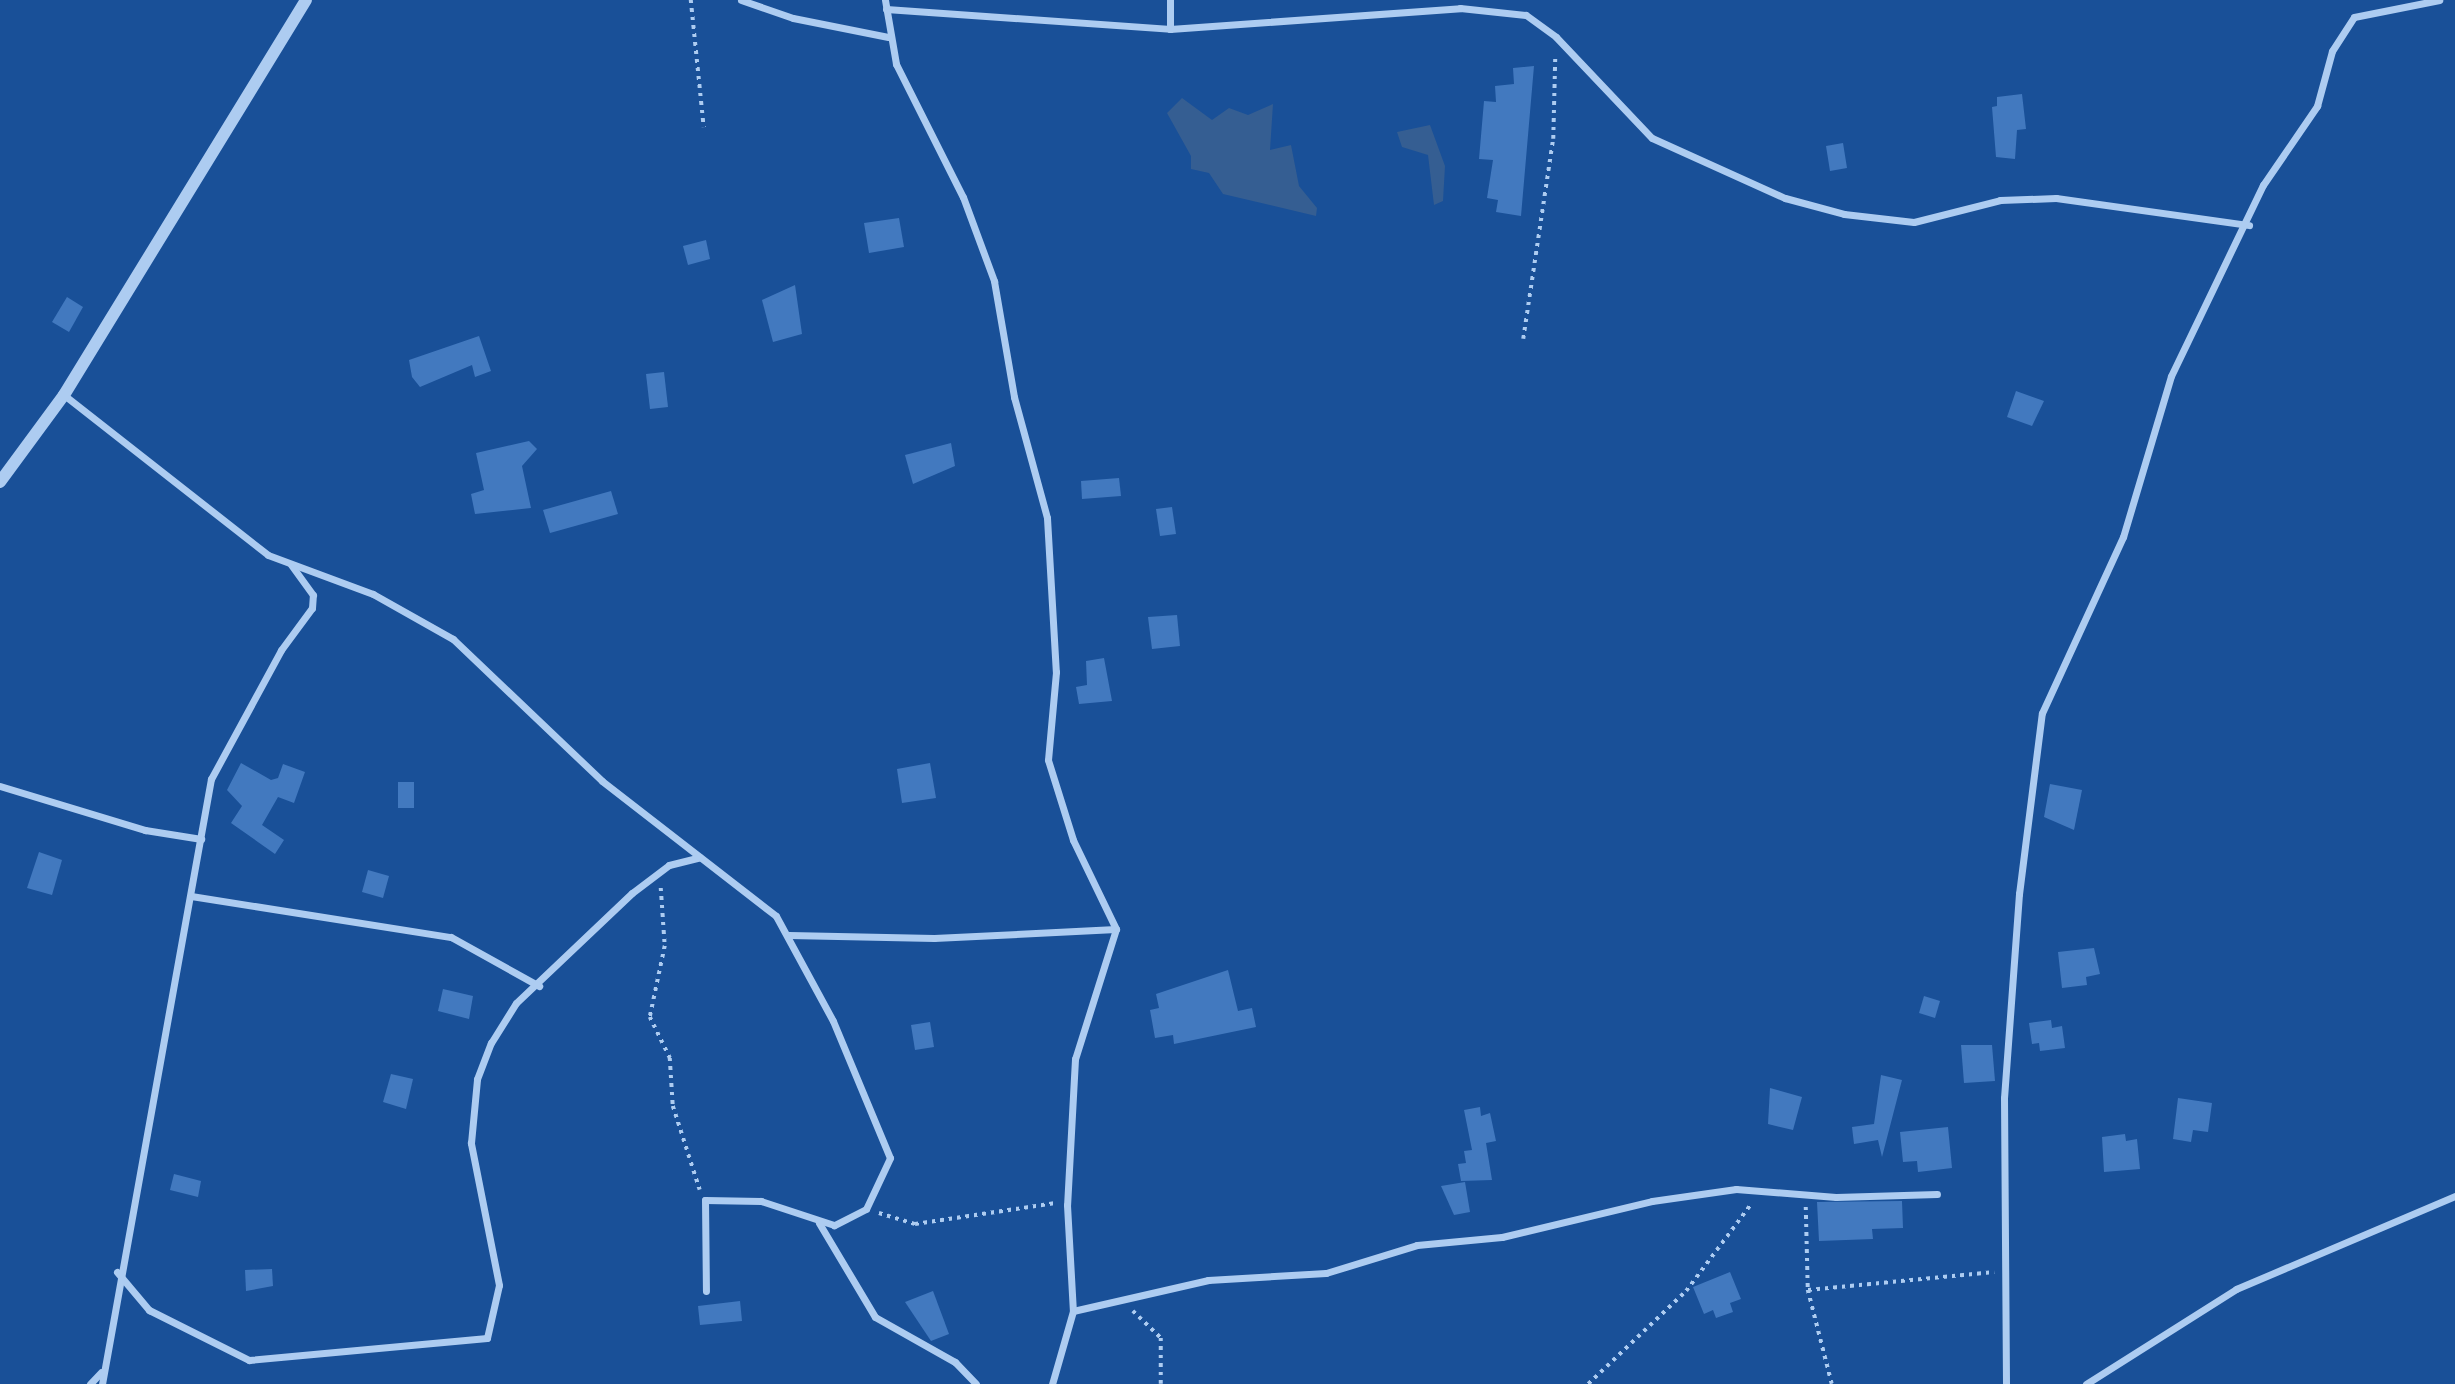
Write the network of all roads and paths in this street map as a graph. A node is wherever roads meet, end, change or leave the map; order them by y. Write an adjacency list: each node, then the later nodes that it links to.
1 (306, 0): 13 (street)
2 (691, 0): 10 (path)
3 (741, 0): 8 (street)
4 (1170, 0): 7 (street)
5 (2440, 0): 11 (street)
6 (886, 4): 7 (street); 8 (street)
7 (1170, 29): 9 (street)
8 (888, 37): 21 (street)
9 (1556, 37): 11 (street); 12 (path)
10 (704, 127)
11 (2249, 225): 32 (street)
12 (1523, 339)
13 (64, 395): 14 (street); 15 (street)
14 (0, 482)
15 (291, 565): 17 (street); 18 (street)
16 (0, 786): 17 (street)
17 (201, 839): 20 (street)
18 (700, 857): 19 (street); 22 (street)
19 (659, 872): 23 (street); 28 (path)
20 (191, 896): 23 (street); 33 (street)
21 (1116, 929): 22 (street); 29 (street)
22 (789, 935): 30 (street)
23 (539, 986): 33 (street)
24 (1764, 1189): 25 (street); 36 (street); 44 (path)
25 (1805, 1191): 26 (street); 34 (path)
26 (1937, 1194)
27 (2455, 1196): 47 (street)
28 (704, 1202): 31 (street); 35 (street)
29 (1067, 1205): 30 (path); 37 (street)
30 (868, 1206): 31 (street)
31 (819, 1223): 41 (street)
32 (2003, 1271): 34 (path); 46 (street)
33 (117, 1272): 38 (street)
34 (1808, 1290): 45 (path)
35 (706, 1291)
36 (1121, 1300): 37 (street); 43 (path)
37 (1073, 1311): 42 (street)
38 (101, 1372): 39 (street); 40 (street)
39 (90, 1384)
40 (102, 1384)
41 (976, 1384)
42 (1052, 1384)
43 (1161, 1384)
44 (1588, 1384)
45 (1832, 1384)
46 (2006, 1384)
47 (2086, 1384)

